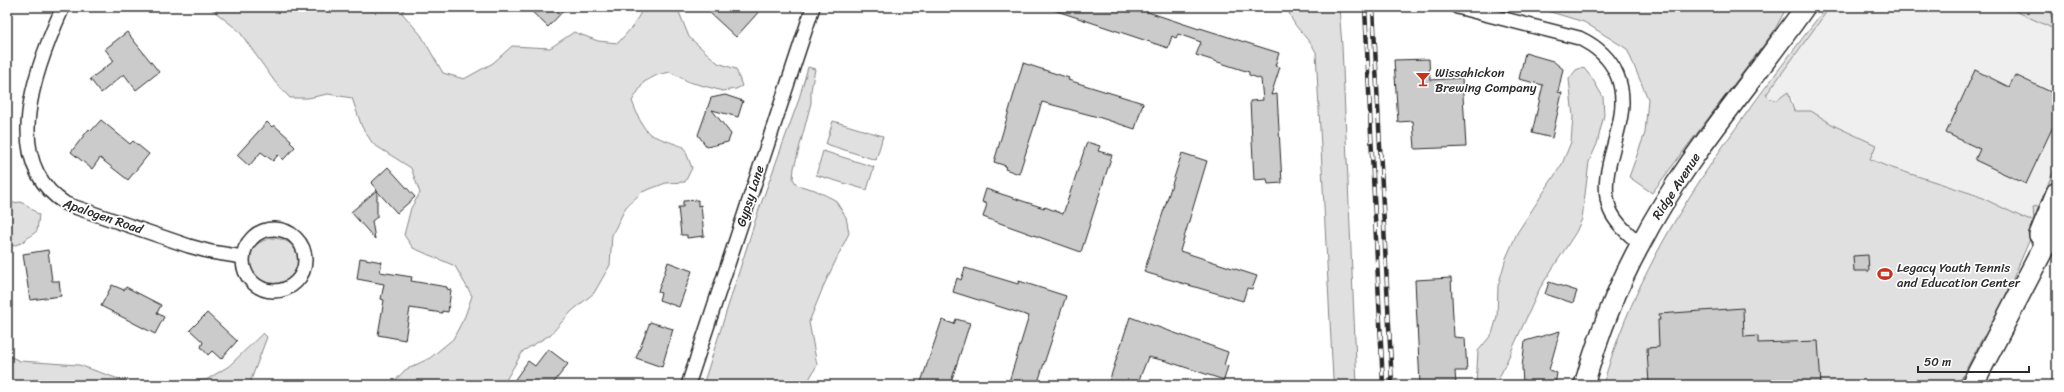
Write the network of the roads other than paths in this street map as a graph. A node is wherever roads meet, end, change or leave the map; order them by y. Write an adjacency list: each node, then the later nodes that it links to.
1 (63, 7): 8 (street, Apalogen Road)
2 (813, 7): 10 (street, Gypsy Lane)
3 (1457, 7): 7 (street)
4 (1805, 7): 7 (main road, Ridge Avenue)
5 (2057, 193): 9 (main road)
6 (2057, 222): 9 (main road)
7 (1640, 244): 11 (main road, Ridge Avenue)
8 (243, 257): 8 (street)
9 (2007, 318): 12 (main road)
10 (688, 385)
11 (1584, 385)
12 (1972, 385)

